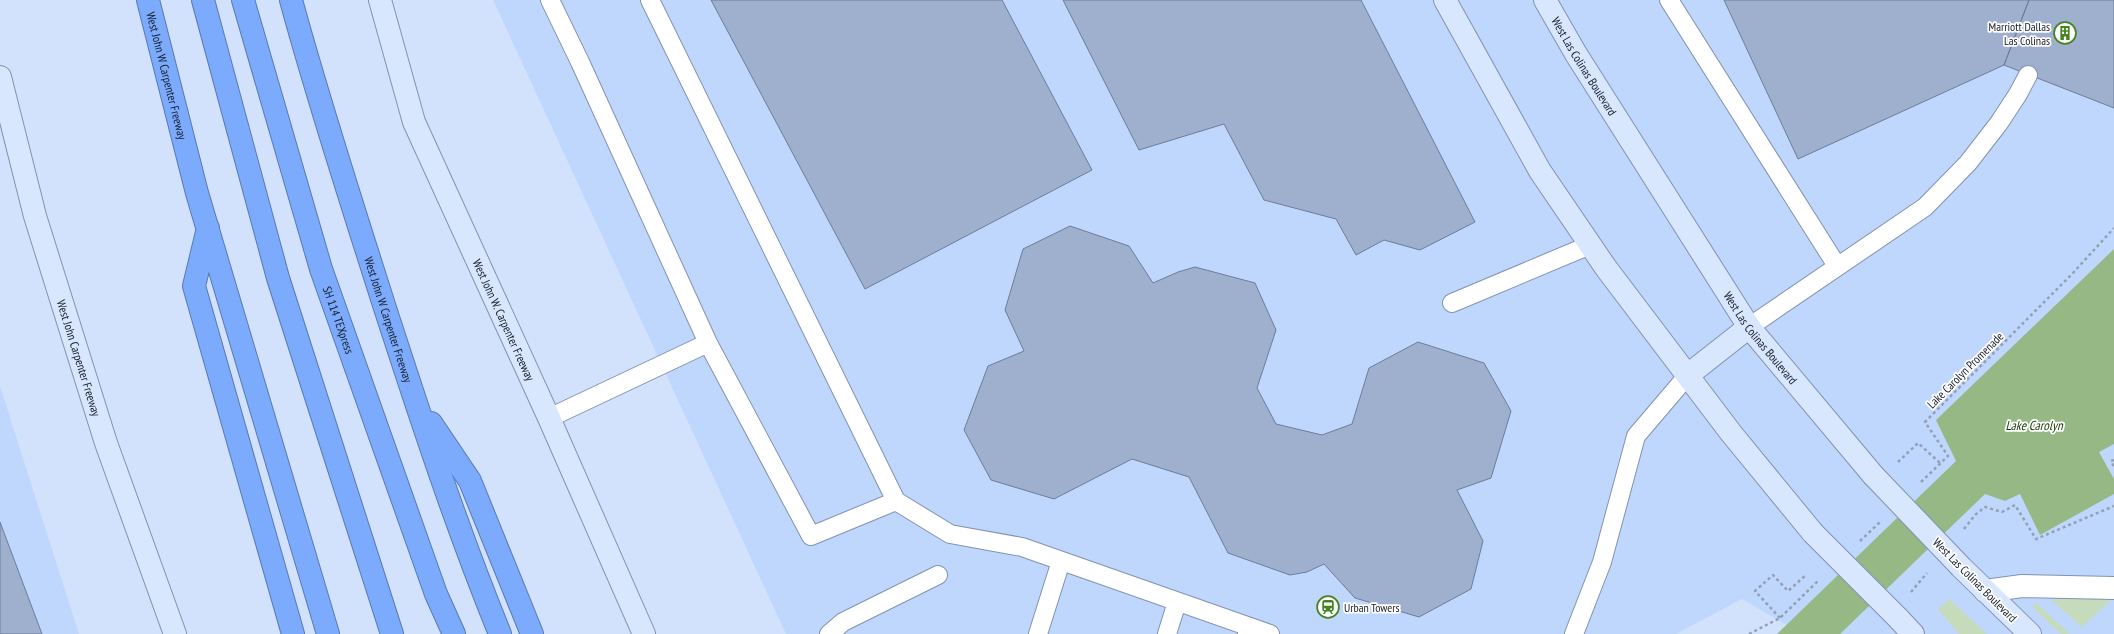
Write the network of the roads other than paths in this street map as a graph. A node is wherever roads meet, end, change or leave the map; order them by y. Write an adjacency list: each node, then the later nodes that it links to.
1 (148, 0): 13 (highway, West John W Carpenter Freeway)
2 (203, 0): 32 (highway)
3 (242, 0): 33 (highway, SH 114 TEXpress)
4 (291, 0): 20 (highway, West John W Carpenter Freeway)
5 (380, 0): 21 (main road, West John W. Carpenter Freeway)
6 (550, 0): 18 (lane)
7 (650, 0): 22 (lane)
8 (1445, 0): 14 (main road)
9 (1545, 0): 17 (main road, West Las Colinas Boulevard)
10 (1669, 0): 15 (lane)
11 (2028, 75): 15 (lane)
12 (0, 78): 29 (main road, West John Carpenter Freeway)
13 (208, 227): 30 (highway); 31 (highway, West John W Carpenter Freeway)
14 (1590, 245): 16 (lane); 19 (main road)
15 (1837, 266): 17 (lane)
16 (1452, 303)
17 (1749, 328): 19 (main road); 26 (main road, West Las Colinas Boulevard, bridge)
18 (708, 343): 21 (lane); 22 (lane)
19 (1688, 376): 41 (lane); 42 (main road, bridge)
20 (415, 401): 34 (highway, West John W Carpenter Freeway); 35 (highway)
21 (550, 418): 36 (main road, West John W. Carpenter Freeway)
22 (896, 501): 23 (lane)
23 (1061, 561): 27 (lane); 38 (lane)
24 (938, 575): 37 (lane)
25 (2114, 588): 26 (street)
26 (1986, 591): 43 (main road, West Las Colinas Boulevard)
27 (1177, 602): 28 (lane); 39 (lane)
28 (1249, 631): 40 (lane)
29 (175, 634)
30 (293, 634)
31 (328, 634)
32 (392, 634)
33 (454, 634)
34 (500, 634)
35 (532, 634)
36 (644, 634)
37 (829, 634)
38 (1038, 634)
39 (1167, 634)
40 (1270, 634)
41 (1574, 634)
42 (1914, 634)
43 (2030, 634)

